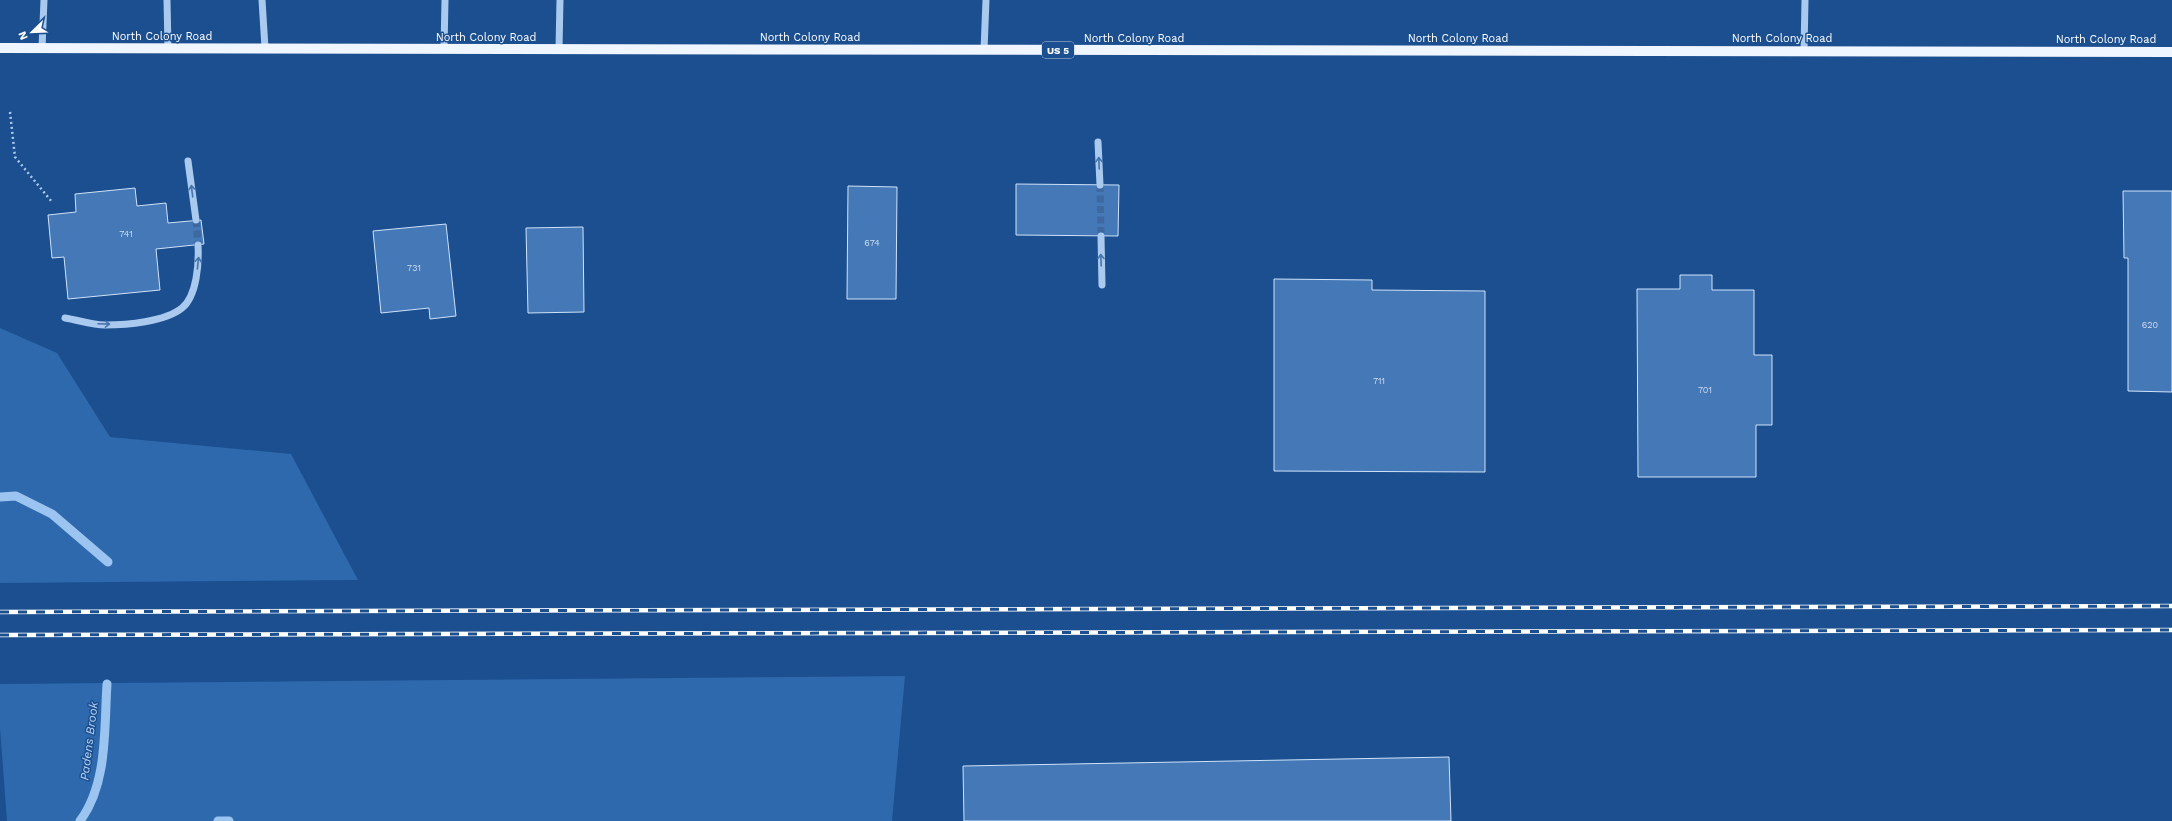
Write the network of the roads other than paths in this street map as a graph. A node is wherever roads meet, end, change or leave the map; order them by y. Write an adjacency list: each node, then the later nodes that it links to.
1 (44, 0): 9 (lane)
2 (167, 0): 10 (lane)
3 (262, 0): 11 (lane)
4 (444, 0): 12 (lane)
5 (560, 0): 13 (lane)
6 (986, 0): 14 (lane)
7 (1805, 0): 15 (lane)
8 (0, 48): 9 (main road, North Colony Road / US 5)
9 (42, 48): 10 (main road, North Colony Road / US 5)
10 (168, 48): 11 (main road, North Colony Road / US 5)
11 (265, 48): 12 (main road, North Colony Road / US 5)
12 (444, 49): 13 (main road, North Colony Road / US 5)
13 (559, 49): 14 (main road, North Colony Road / US 5)
14 (984, 50): 15 (main road, North Colony Road / US 5)
15 (1804, 51): 16 (main road, North Colony Road / US 5)
16 (2172, 52)
17 (1098, 142): 19 (lane, one-way to 17)
18 (188, 161): 20 (lane, one-way to 18)
19 (1100, 185)
20 (196, 220)
21 (1101, 236): 23 (lane, one-way to 21)
22 (198, 245): 24 (lane, one-way to 22)
23 (1102, 285)
24 (65, 318)

